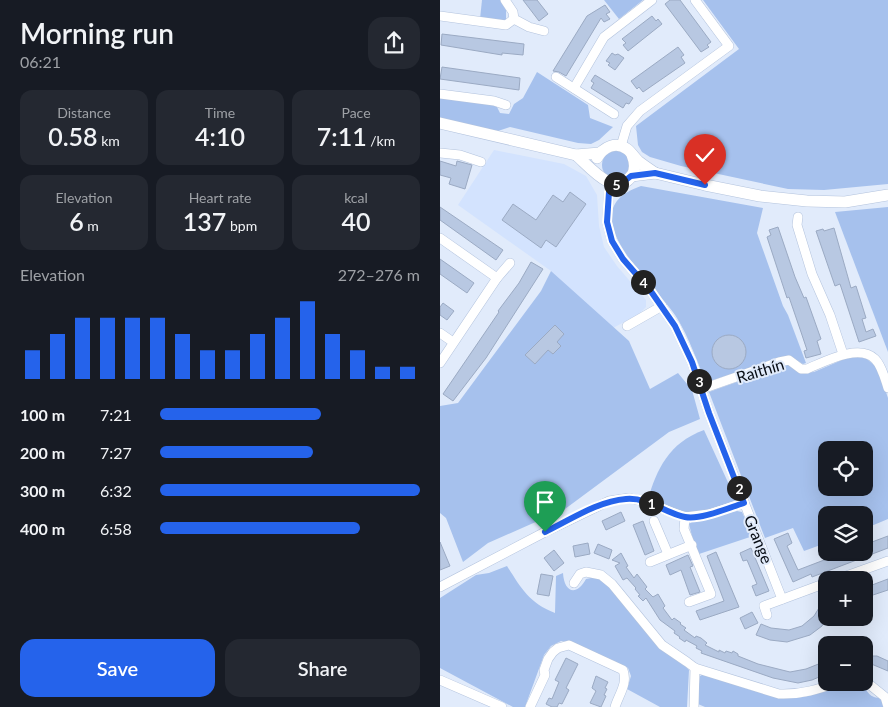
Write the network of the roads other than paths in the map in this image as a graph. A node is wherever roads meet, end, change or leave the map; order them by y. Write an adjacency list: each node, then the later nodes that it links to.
1 (505, 0): 5 (street)
2 (652, 0): 8 (street)
3 (695, 0): 13 (street)
4 (440, 16): 5 (street)
5 (514, 19): 6 (street)
6 (544, 31)
7 (556, 76): 8 (street)
8 (574, 88): 11 (street)
9 (440, 94): 10 (street)
10 (506, 105)
11 (614, 114)
12 (440, 123): 16 (main road)
13 (621, 146): 15 (main road); 17 (main road)
14 (440, 153): 18 (street)
15 (600, 153): 16 (main road); 20 (main road)
16 (576, 155): 20 (main road)
17 (632, 155): 19 (main road); 21 (main road)
18 (481, 162)
19 (655, 173): 21 (main road); 23 (main road)
20 (599, 174): 22 (main road)
21 (631, 176): 22 (main road)
22 (612, 184): 28 (street, Grange)
23 (888, 195)
24 (798, 217): 32 (street)
25 (440, 238): 27 (street)
26 (510, 263): 27 (street)
27 (497, 278): 31 (street)
28 (662, 306): 29 (street); 35 (street, Grange)
29 (628, 326)
30 (440, 333): 31 (street)
31 (453, 342): 33 (street)
32 (843, 354): 34 (street, Raithín); 35 (street, Raithín)
33 (440, 363)
34 (888, 388)
35 (702, 389): 36 (street, Grange)
36 (744, 503): 37 (street); 47 (street, Grange)
37 (685, 517): 39 (street); 45 (street)
38 (654, 521): 40 (street)
39 (692, 546): 40 (street); 48 (street)
40 (668, 554): 42 (street)
41 (888, 561): 43 (street)
42 (650, 562)
43 (860, 571)
44 (574, 583): 50 (street)
45 (440, 586)
46 (818, 586): 47 (street)
47 (782, 599): 49 (street)
48 (689, 602)
49 (767, 615)
50 (695, 668): 53 (street); 58 (street)
51 (440, 680): 54 (street)
52 (873, 687): 59 (street)
53 (818, 689)
54 (490, 705): 55 (street)
55 (502, 707)
56 (530, 707): 57 (street)
57 (614, 707)
58 (694, 707)
59 (888, 707)

